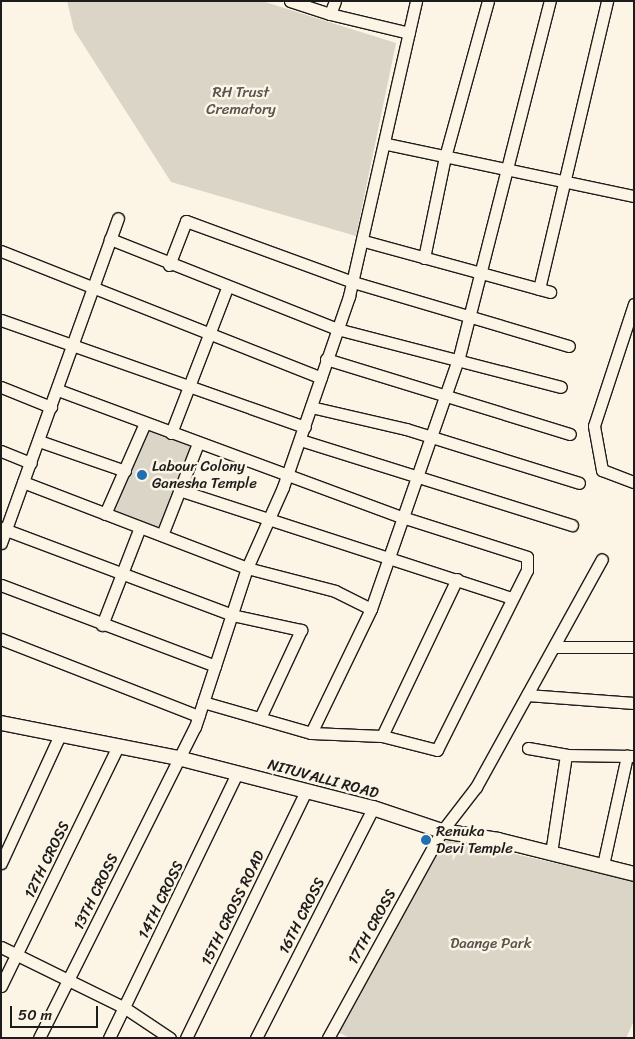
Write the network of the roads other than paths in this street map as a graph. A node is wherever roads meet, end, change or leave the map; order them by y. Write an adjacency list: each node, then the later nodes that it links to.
1 (290, 1): 7 (street)
2 (335, 1): 7 (street)
3 (416, 1): 8 (street, 13TH CROSS)
4 (488, 1): 10 (street)
5 (550, 1): 11 (street)
6 (607, 1): 12 (street)
7 (330, 14): 8 (street)
8 (409, 33): 9 (street, 13TH CROSS)
9 (387, 144): 10 (street); 16 (street, 13TH CROSS)
10 (445, 157): 11 (street); 18 (street)
11 (504, 169): 12 (street); 20 (street)
12 (563, 181): 13 (street); 20 (street)
13 (634, 196)
14 (118, 218): 15 (street)
15 (110, 240): 19 (street); 23 (street)
16 (364, 241): 18 (street); 21 (street, 13TH CROSS)
17 (1, 251): 23 (street)
18 (424, 258): 20 (street)
19 (169, 265): 21 (street); 22 (street)
20 (480, 275): 25 (street)
21 (353, 282): 25 (street); 27 (street, 13TH CROSS)
22 (227, 288): 27 (street); 28 (street)
23 (94, 289): 28 (street); 30 (street)
24 (634, 304): 55 (street)
25 (470, 316): 29 (street); 31 (street)
26 (1, 320): 30 (street)
27 (337, 329): 31 (street); 32 (street, 13TH CROSS)
28 (209, 335): 33 (street); 34 (street)
29 (568, 346)
30 (73, 347): 34 (street); 37 (street)
31 (459, 357): 36 (street); 38 (street)
32 (326, 359): 33 (street, 13TH CROSS); 38 (street)
33 (321, 378): 40 (street, 13TH CROSS)
34 (190, 385): 42 (street); 43 (street)
35 (1, 387): 39 (street)
36 (561, 388)
37 (58, 390): 39 (street); 41 (street)
38 (446, 397): 44 (street); 45 (street)
39 (51, 407): 47 (street)
40 (312, 407): 42 (street, 13TH CROSS); 45 (street)
41 (145, 424): 43 (street); 51 (street)
42 (304, 427): 46 (street, 13TH CROSS)
43 (171, 433): 48 (street)
44 (570, 434)
45 (433, 438): 53 (street); 56 (street)
46 (300, 440): 52 (street, 13TH CROSS); 53 (street)
47 (39, 441): 50 (street); 51 (street)
48 (198, 444): 52 (street); 57 (street)
49 (1, 451): 50 (street)
50 (31, 463): 54 (street)
51 (124, 471): 58 (street)
52 (287, 474): 59 (street); 60 (street, 13TH CROSS)
53 (418, 476): 59 (street); 61 (street)
54 (23, 482): 58 (street); 63 (street)
55 (634, 482)
56 (579, 483)
57 (179, 490): 60 (street); 64 (street)
58 (105, 514): 62 (street)
59 (402, 517): 66 (street); 72 (street)
60 (267, 522): 66 (street); 68 (street, 13TH CROSS)
61 (572, 524)
62 (140, 527): 64 (street); 69 (street)
63 (4, 529): 65 (street); 69 (street)
64 (162, 535): 68 (street)
65 (1, 543)
66 (389, 559): 70 (street); 73 (street)
67 (602, 560): 78 (street, 17TH CROSS)
68 (247, 568): 73 (street); 74 (street, 13TH CROSS)
69 (122, 575): 74 (street); 75 (street)
70 (457, 579): 72 (street); 88 (street)
71 (1, 585): 75 (street)
72 (509, 597): 88 (street)
73 (370, 609): 86 (street)
74 (232, 615): 79 (street, 13TH CROSS); 84 (street)
75 (102, 624): 79 (street)
76 (1, 639): 83 (street)
77 (634, 647): 78 (street)
78 (554, 648): 80 (street, 17TH CROSS)
79 (215, 666): 81 (street, 13TH CROSS)
80 (527, 695): 82 (street); 97 (street, 17TH CROSS)
81 (203, 702): 83 (street, 13TH CROSS); 84 (street)
82 (634, 703)
83 (198, 716): 93 (street, 13TH CROSS)
84 (260, 718): 86 (street)
85 (1, 723): 87 (street, NITUVALLI ROAD)
86 (311, 733): 88 (street)
87 (60, 735): 89 (street, NITUVALLI ROAD); 99 (street)
88 (382, 736)
89 (118, 746): 93 (street, NITUVALLI ROAD); 103 (street, 12TH CROSS)
90 (528, 748): 91 (street)
91 (566, 755): 92 (street); 98 (street)
92 (630, 756): 100 (street)
93 (178, 758): 94 (street, NITUVALLI ROAD); 104 (street, 13TH CROSS)
94 (237, 773): 95 (street, NITUVALLI ROAD); 106 (street, 14TH CROSS)
95 (306, 791): 96 (street, NITUVALLI ROAD); 110 (street, 15TH CROSS ROAD)
96 (373, 808): 97 (street, NITUVALLI ROAD); 111 (street, 16TH CROSS)
97 (442, 832): 98 (street, NITUVALLI ROAD); 112 (street, 17TH CROSS)
98 (551, 853): 100 (street, NITUVALLI ROAD)
99 (1, 863)
100 (603, 865): 101 (street, NITUVALLI ROAD)
101 (634, 874)
102 (1, 948): 103 (street)
103 (18, 955): 104 (street); 105 (street, 12TH CROSS)
104 (70, 980): 106 (street); 107 (street, 13TH CROSS)
105 (1, 986)
106 (125, 1008): 108 (street, 14TH CROSS); 109 (street)
107 (39, 1038)
108 (109, 1038)
109 (170, 1038)
110 (186, 1038)
111 (256, 1038)
112 (328, 1038)

